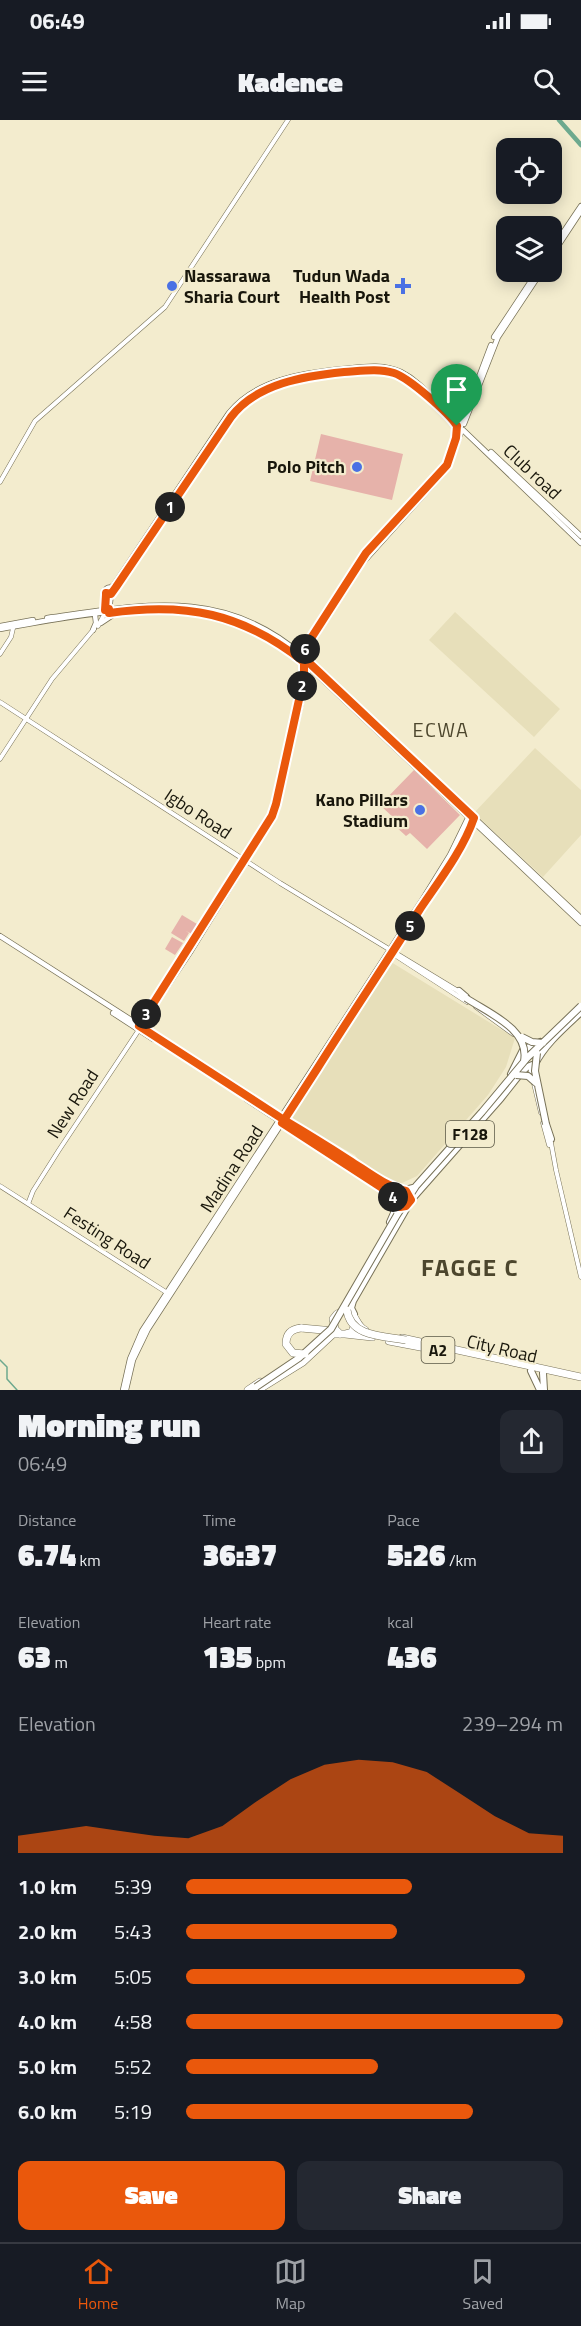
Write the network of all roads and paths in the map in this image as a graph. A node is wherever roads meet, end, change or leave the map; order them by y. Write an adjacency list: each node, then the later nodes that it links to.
1 (290, 120): 8 (street)
2 (581, 206): 4 (main road)
3 (581, 212): 5 (main road)
4 (562, 234)
5 (562, 240)
6 (533, 282): 7 (main road)
7 (461, 426): 9 (main road, Club road); 10 (main road); 11 (main road); 20 (street, New Road)
8 (0, 482)
9 (581, 536)
10 (581, 543)
11 (107, 611): 12 (main road); 13 (main road); 14 (main road); 15 (main road); 16 (street)
12 (118, 611): 14 (main road); 16 (main road)
13 (95, 615): 15 (main road); 16 (main road)
14 (228, 616): 20 (main road)
15 (13, 625): 17 (main road); 18 (street); 19 (street)
16 (97, 626): 22 (street)
17 (0, 627)
18 (0, 650)
19 (0, 654)
20 (306, 661): 24 (main road); 25 (street, New Road)
21 (0, 702): 22 (street, Igbo Road)
22 (26, 719): 23 (street); 25 (street, Igbo Road)
23 (0, 759)
24 (471, 818): 26 (main road); 27 (main road); 29 (main road, Madina Road)
25 (247, 861): 29 (street, Igbo Road); 33 (street, New Road)
26 (581, 918)
27 (581, 923)
28 (0, 937): 33 (main road)
29 (391, 951): 30 (street, Igbo Road); 38 (main road, Madina Road)
30 (458, 993): 31 (main road); 35 (street, Igbo Road); 35 (street, Igbo Road)
31 (466, 998): 34 (main road, bridge); 36 (main road, bridge)
32 (581, 1007): 34 (main road, bridge); 35 (main road); 36 (main road, bridge)
33 (138, 1029): 38 (main road); 46 (street, New Road)
34 (543, 1043): 36 (main road, bridge)
35 (528, 1048): 36 (main road, F128); 36 (main road)
36 (530, 1061): 37 (main road, bridge); 39 (main road, bridge); 40 (street); 44 (main road, bridge); 45 (main road, F128); 49 (main road, F128)
37 (516, 1075): 39 (main road, bridge); 54 (main road, bridge)
38 (282, 1120): 41 (main road); 53 (main road, Madina Road)
39 (545, 1124): 40 (main road)
40 (549, 1139): 52 (street)
41 (336, 1155): 42 (main road); 45 (main road); 48 (main road)
42 (346, 1161): 44 (main road, bridge); 51 (main road, bridge)
43 (0, 1186): 47 (street, Festing Road)
44 (416, 1186): 51 (main road, bridge)
45 (401, 1190): 48 (main road, F128); 49 (main road)
46 (33, 1191): 47 (street, New Road); 50 (street, New Road)
47 (21, 1199): 50 (street, Festing Road)
48 (394, 1199): 49 (main road); 55 (main road, F128)
49 (410, 1202): 54 (main road, F128)
50 (28, 1204): 53 (street, Festing Road)
51 (396, 1215): 59 (main road, bridge)
52 (581, 1277)
53 (169, 1294): 65 (main road, Madina Road)
54 (351, 1313): 55 (highway); 57 (highway); 58 (highway, City Road / A2); 58 (highway, bridge); 64 (main road, bridge)
55 (335, 1315): 56 (highway); 57 (highway)
56 (326, 1331): 57 (highway, City Road); 59 (highway, City Road, bridge); 64 (highway)
57 (341, 1333): 60 (highway, City Road / A2); 64 (highway)
58 (408, 1340): 62 (highway, City Road / A2)
59 (304, 1354): 64 (main road, bridge)
60 (531, 1371): 61 (highway, City Road / A2); 66 (main road)
61 (543, 1373): 63 (highway, City Road / A2); 66 (main road)
62 (581, 1377)
63 (581, 1382)
64 (254, 1389)
65 (124, 1390)
66 (542, 1390)

